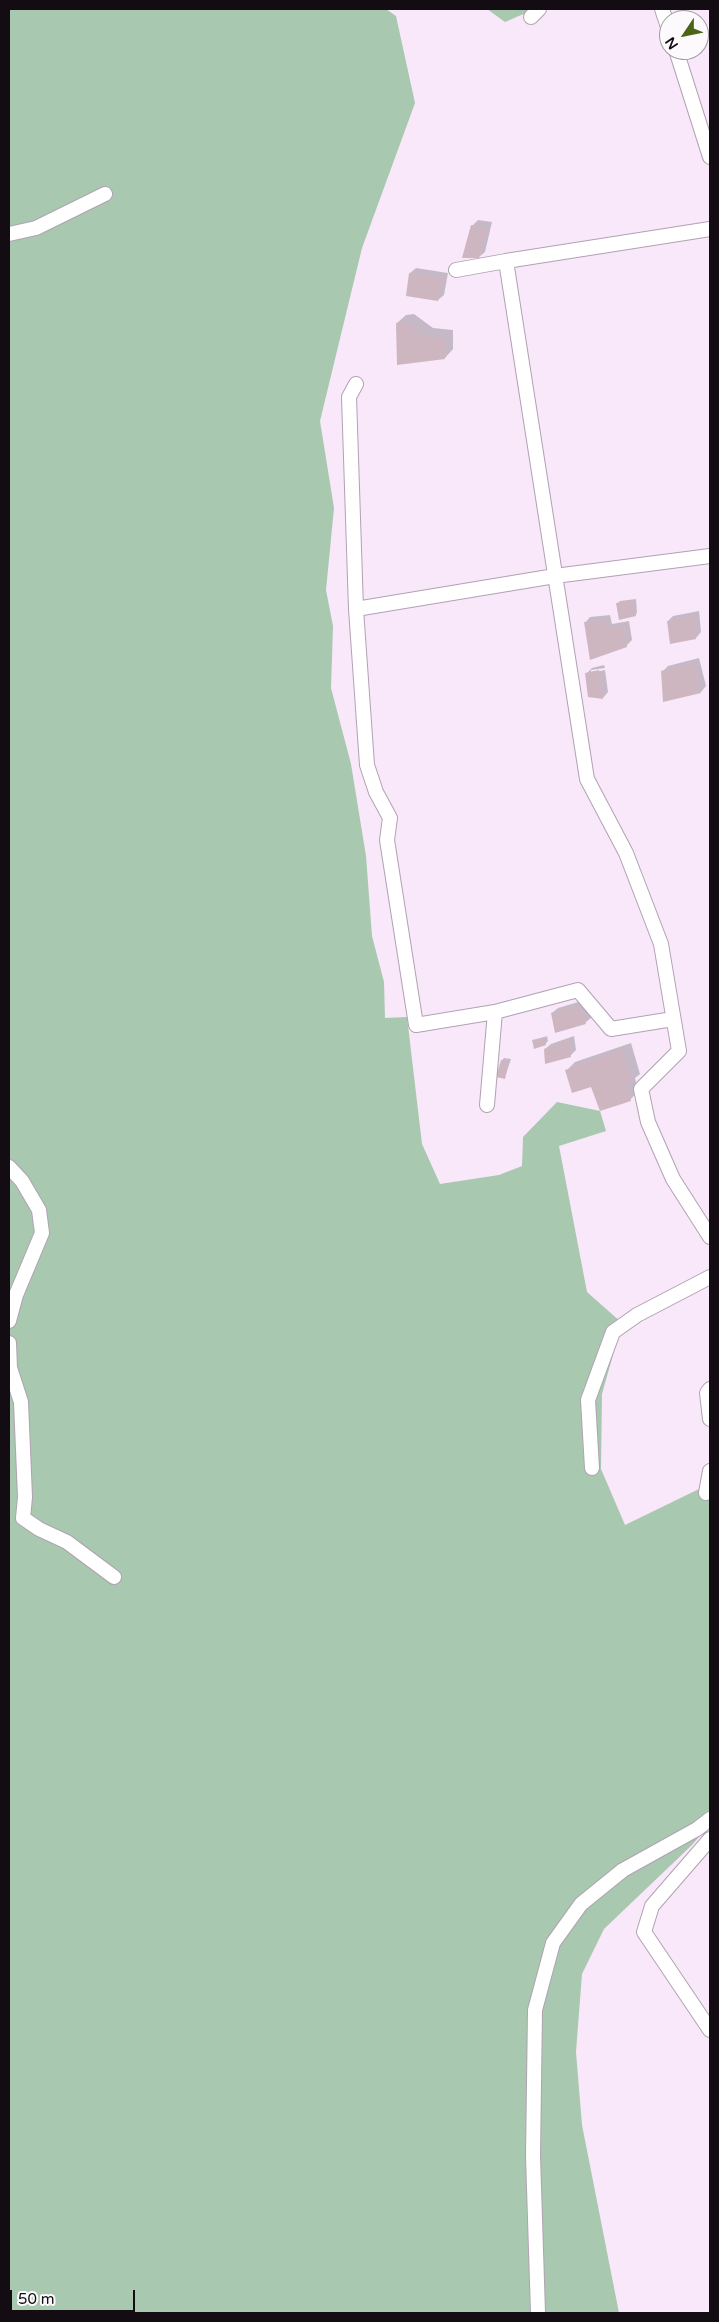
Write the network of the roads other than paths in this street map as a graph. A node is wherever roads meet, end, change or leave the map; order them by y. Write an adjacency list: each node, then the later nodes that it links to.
1 (679, 60): 2 (street)
2 (710, 157)
3 (105, 194): 5 (street)
4 (710, 229): 6 (street)
5 (9, 234)
6 (506, 261): 7 (street); 10 (street)
7 (456, 270)
8 (356, 384): 11 (street)
9 (710, 556): 10 (street)
10 (555, 576): 11 (street); 13 (street)
11 (356, 609): 12 (street)
12 (495, 1012): 13 (street); 14 (street)
13 (673, 1019): 16 (street)
14 (487, 1105)
15 (9, 1167): 18 (street)
16 (710, 1237)
17 (710, 1276): 22 (street)
18 (9, 1321)
19 (9, 1343): 25 (street)
20 (710, 1389): 21 (street)
21 (710, 1419)
22 (592, 1468)
23 (710, 1471): 24 (street)
24 (706, 1493)
25 (114, 1576)
26 (710, 1819): 29 (street)
27 (710, 1839): 28 (street)
28 (710, 2030)
29 (538, 2313)

